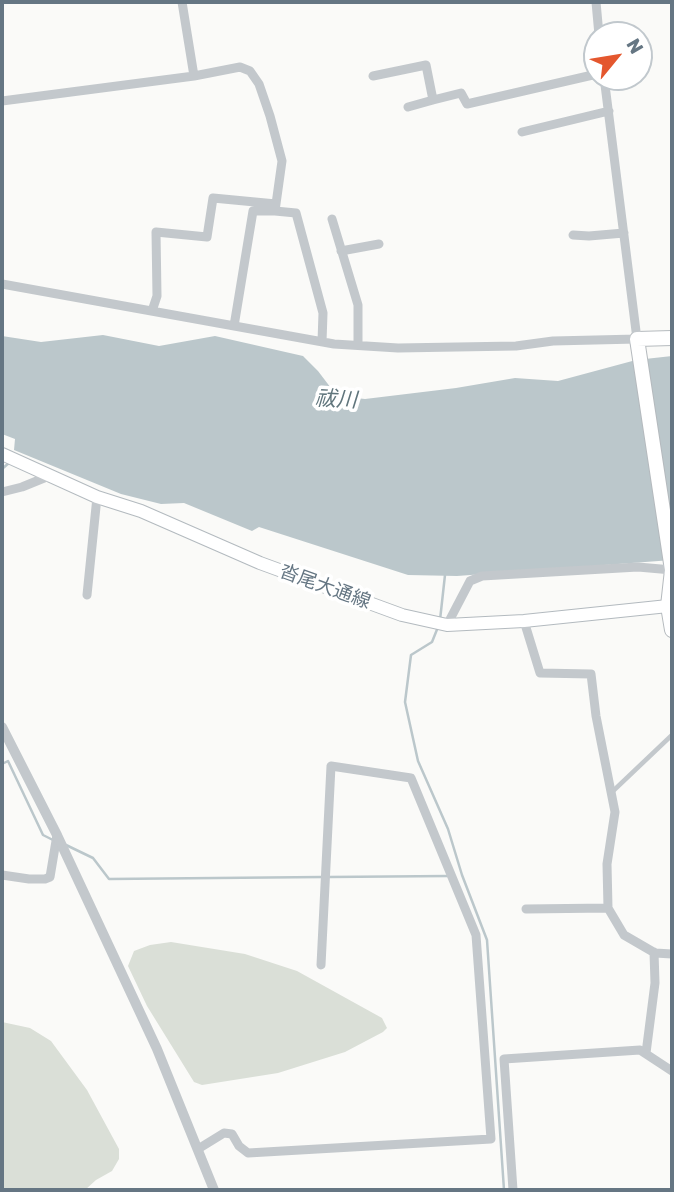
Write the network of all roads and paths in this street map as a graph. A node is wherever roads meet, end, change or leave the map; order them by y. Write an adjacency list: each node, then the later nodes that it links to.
1 (182, 2): 4 (street)
2 (596, 2): 3 (street)
3 (598, 21)
4 (194, 76): 9 (street); 13 (street)
5 (373, 76): 8 (street)
6 (583, 77): 8 (street)
7 (606, 91): 11 (street)
8 (433, 100): 10 (street)
9 (2, 101)
10 (408, 107)
11 (609, 111): 12 (street); 15 (street)
12 (522, 132)
13 (276, 208): 20 (street); 21 (street); 23 (street)
14 (332, 219): 18 (street)
15 (624, 233): 16 (street); 24 (street)
16 (573, 234)
17 (379, 244): 18 (street)
18 (341, 251): 25 (street)
19 (2, 284): 20 (street)
20 (152, 311): 21 (street)
21 (234, 326): 23 (street)
22 (672, 338): 24 (main road)
23 (322, 342): 25 (street)
24 (638, 344): 25 (street); 30 (main road)
25 (358, 345)
26 (2, 455): 27 (main road, 沓尾大通線)
27 (49, 476): 28 (street); 29 (main road, 沓尾大通線)
28 (2, 492)
29 (97, 496): 31 (street); 34 (main road, 沓尾大通線)
30 (672, 567): 32 (main road); 34 (street)
31 (87, 595)
32 (668, 606): 33 (main road, 沓尾大通線); 35 (main road)
33 (524, 621): 34 (main road, 沓尾大通線); 38 (street)
34 (447, 625)
35 (672, 630)
36 (2, 727): 39 (street)
37 (672, 735): 38 (lane)
38 (611, 793): 41 (street)
39 (57, 835): 40 (street); 50 (street)
40 (2, 875)
41 (608, 908): 42 (street); 43 (street)
42 (526, 909)
43 (654, 952): 44 (street); 46 (street)
44 (672, 954)
45 (321, 965): 48 (street)
46 (646, 1053): 47 (street); 49 (street)
47 (504, 1059): 48 (street); 52 (street)
48 (486, 1060): 50 (street)
49 (672, 1071)
50 (198, 1149): 51 (street)
51 (214, 1190)
52 (513, 1190)

